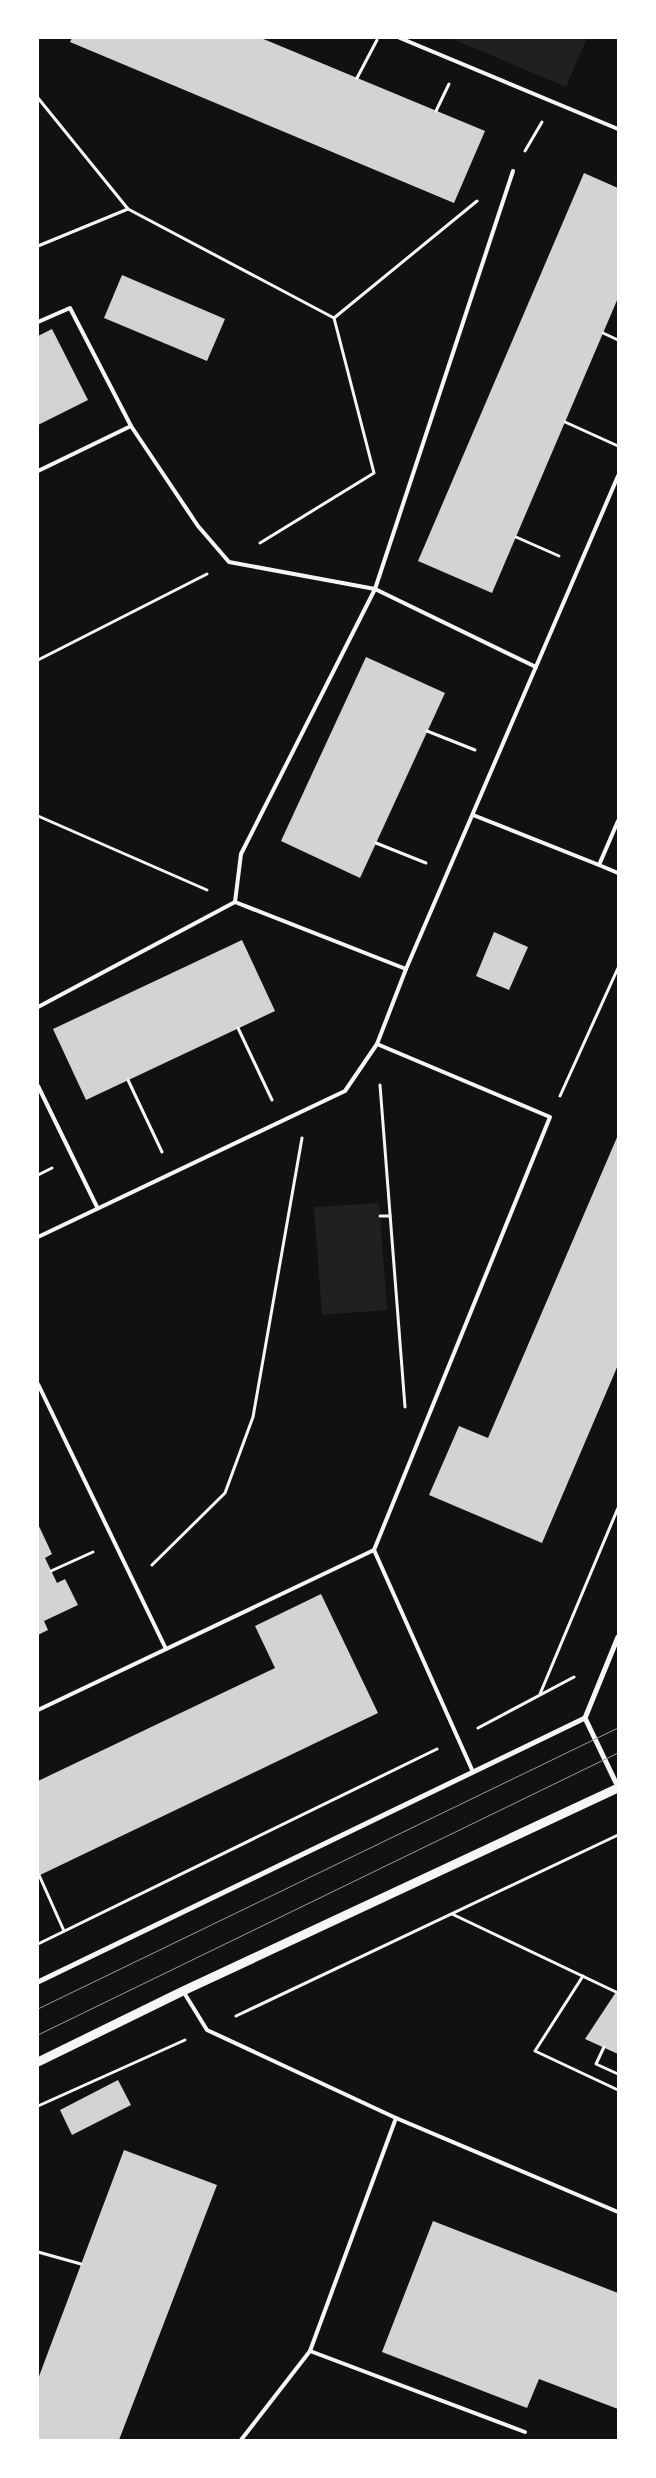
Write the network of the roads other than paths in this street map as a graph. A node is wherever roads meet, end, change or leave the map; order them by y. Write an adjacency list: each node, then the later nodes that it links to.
1 (400, 38): 2 (lane)
2 (618, 129)
3 (513, 171): 8 (lane)
4 (38, 322): 5 (lane)
5 (131, 426): 6 (lane); 8 (lane)
6 (38, 471)
7 (618, 476): 9 (lane)
8 (375, 589): 9 (lane); 14 (lane)
9 (536, 667): 10 (lane)
10 (474, 815): 12 (lane); 15 (lane)
11 (618, 821): 12 (lane)
12 (599, 865): 13 (lane)
13 (618, 872)
14 (235, 902): 15 (lane); 16 (lane)
15 (406, 969): 17 (lane)
16 (38, 1007)
17 (377, 1044): 19 (lane); 22 (lane)
18 (38, 1086): 19 (lane)
19 (98, 1207): 20 (lane)
20 (38, 1237)
21 (38, 1384): 24 (lane)
22 (374, 1550): 24 (lane); 27 (lane)
23 (618, 1637): 26 (street)
24 (166, 1648): 25 (lane)
25 (38, 1710)
26 (585, 1718): 27 (street); 28 (street)
27 (473, 1772): 29 (street)
28 (618, 1788): 30 (street)
29 (38, 1982)
30 (183, 1991): 31 (street); 32 (lane)
31 (38, 2062)
32 (396, 2118): 33 (lane); 34 (lane)
33 (618, 2212)
34 (310, 2351): 35 (lane); 36 (lane)
35 (525, 2432)
36 (241, 2440)

